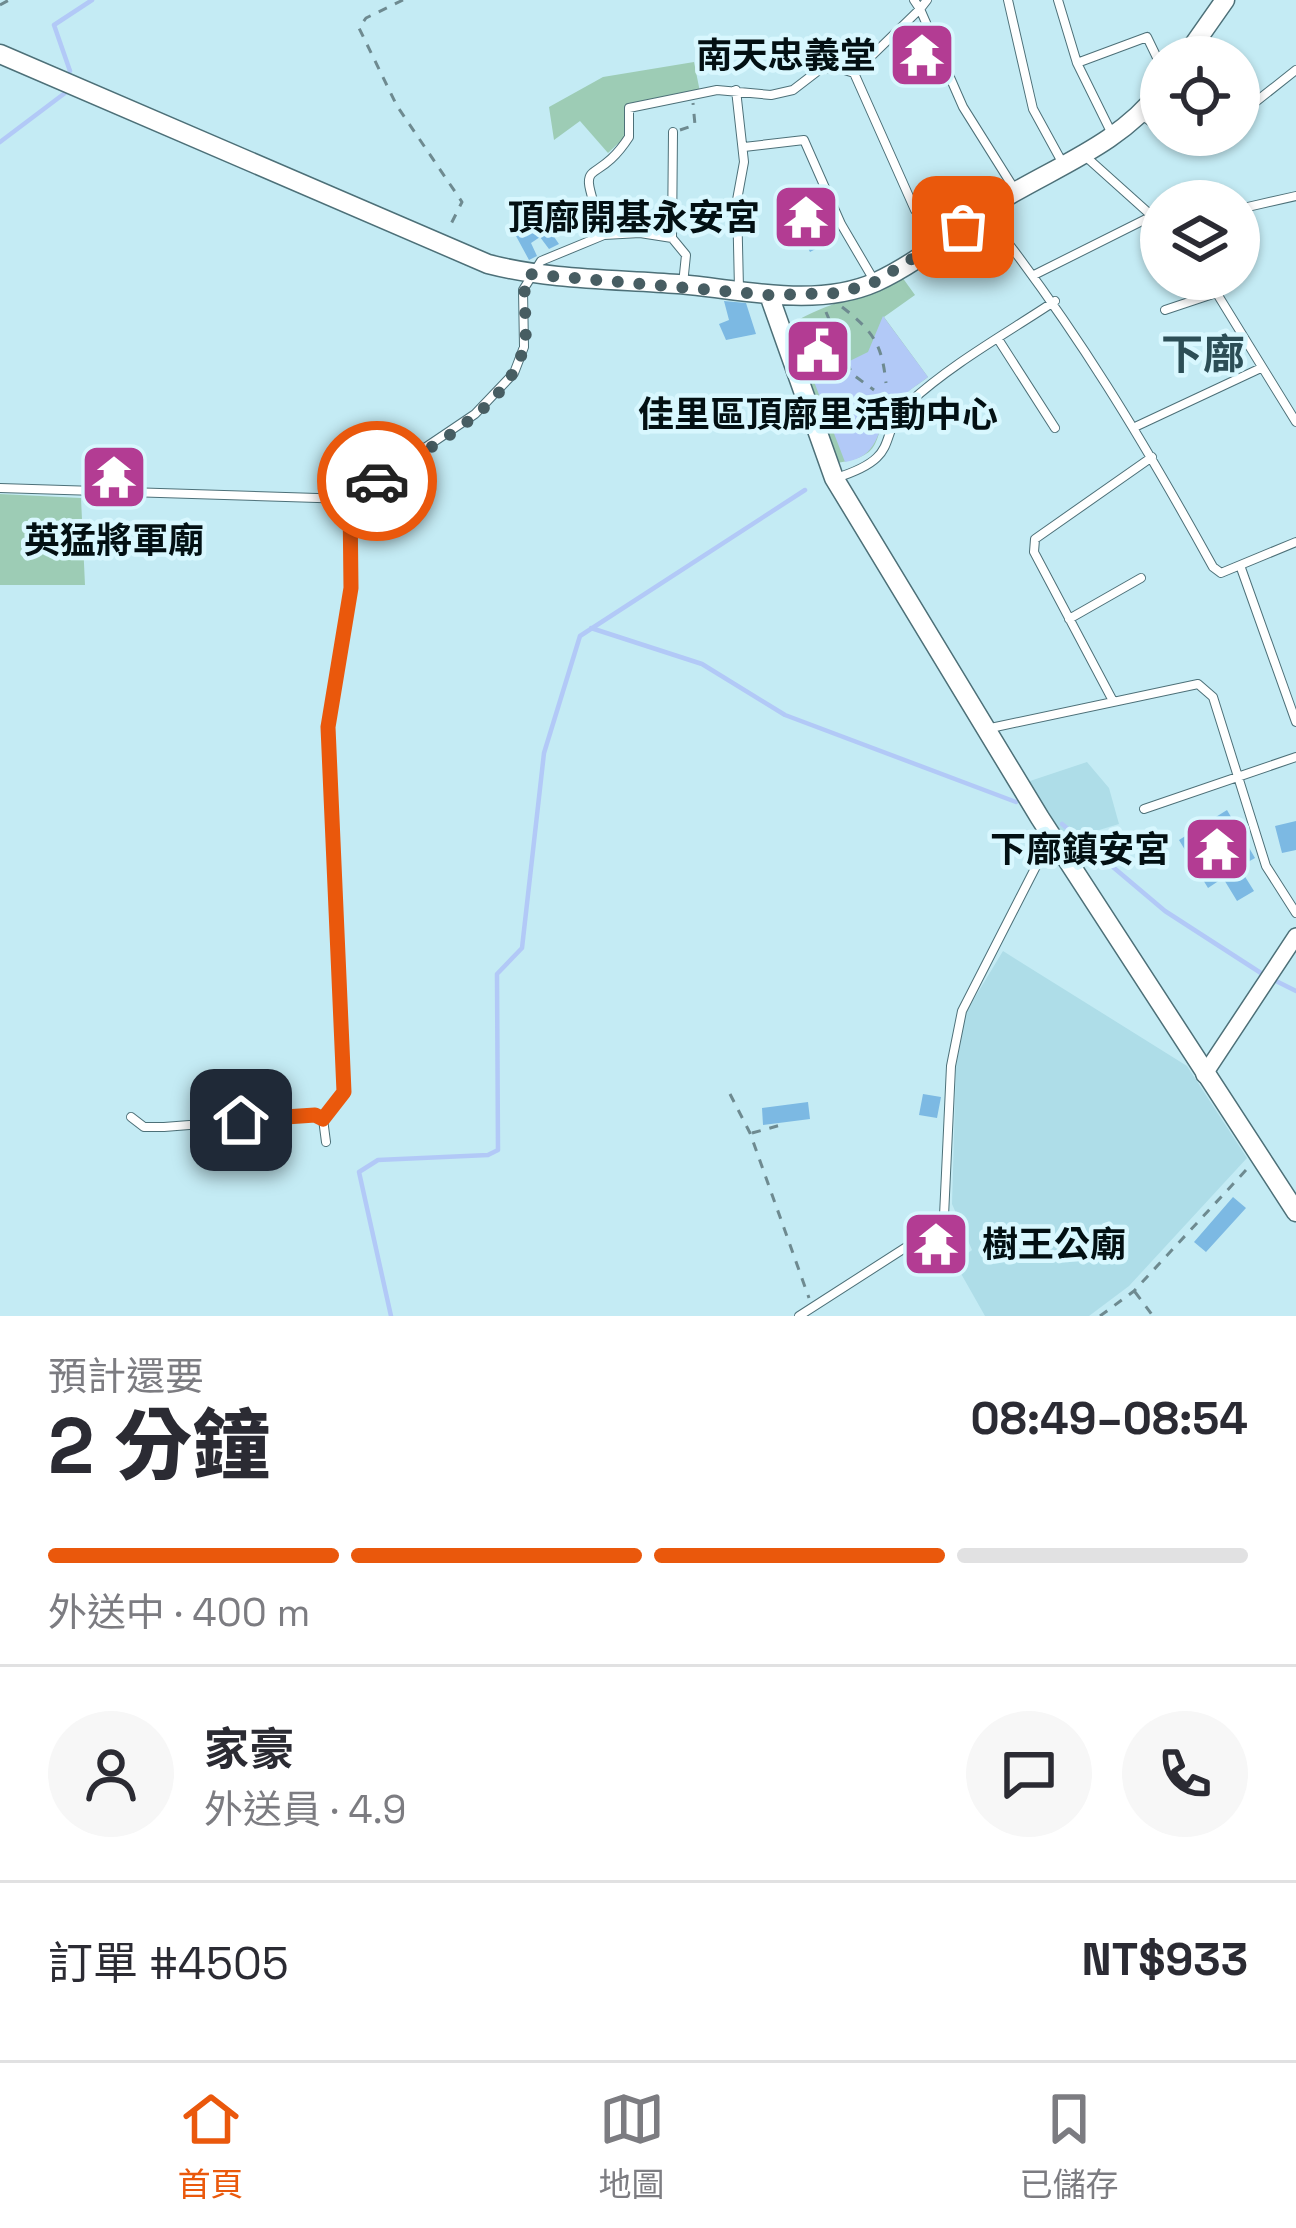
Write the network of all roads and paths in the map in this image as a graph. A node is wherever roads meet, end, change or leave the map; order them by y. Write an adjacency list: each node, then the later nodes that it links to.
1 (9, 0): 7 (path)
2 (403, 0): 32 (path)
3 (927, 0): 8 (lane)
4 (1008, 0): 23 (lane)
5 (1058, 0): 12 (lane)
6 (1225, 0): 9 (street)
7 (0, 5)
8 (917, 5): 14 (lane); 24 (lane)
9 (1200, 36)
10 (1140, 40): 12 (lane)
11 (0, 54): 32 (street)
12 (1077, 63): 20 (lane)
13 (1296, 70): 17 (lane)
14 (854, 73): 15 (lane); 33 (lane)
15 (736, 89): 16 (lane); 21 (lane)
16 (693, 98): 19 (path); 30 (lane)
17 (1260, 98)
18 (1140, 118): 20 (street)
19 (673, 133): 31 (lane)
20 (1114, 137): 22 (street)
21 (744, 147): 36 (lane); 38 (lane)
22 (1083, 154): 23 (street); 26 (lane)
23 (1064, 165): 24 (street)
24 (1015, 192): 28 (street)
25 (1296, 196): 27 (lane)
26 (1140, 202)
27 (1260, 204)
28 (983, 211): 33 (street); 35 (lane)
29 (1140, 224): 35 (lane)
30 (604, 235): 31 (lane); 34 (lane)
31 (672, 238): 37 (lane)
32 (442, 243): 34 (street)
33 (942, 243): 36 (street)
34 (528, 274): 37 (street); 56 (lane)
35 (1034, 275): 42 (lane)
36 (875, 282): 39 (street)
37 (683, 284): 38 (street)
38 (740, 292): 39 (street)
39 (769, 295): 54 (street)
40 (1195, 300): 44 (lane)
41 (1220, 300): 47 (lane)
42 (1055, 301): 46 (lane); 51 (lane)
43 (842, 307): 48 (path)
44 (1165, 310)
45 (826, 312): 49 (path)
46 (998, 339): 52 (lane); 54 (lane)
47 (1261, 368): 50 (lane); 51 (lane)
48 (886, 383)
49 (874, 390)
50 (1296, 422)
51 (1137, 426): 53 (lane)
52 (1055, 428)
53 (1153, 457): 58 (lane); 60 (lane)
54 (834, 478): 63 (street)
55 (0, 488): 56 (lane)
56 (350, 499): 73 (lane)
57 (1296, 542): 58 (lane)
58 (1241, 568): 62 (lane)
59 (1141, 578): 60 (lane)
60 (1070, 619): 61 (lane)
61 (1113, 701): 63 (lane); 65 (lane)
62 (1296, 722)
63 (985, 730): 67 (street)
64 (1296, 757): 65 (lane)
65 (1235, 781): 66 (lane); 68 (lane)
66 (1144, 809)
67 (1052, 835): 70 (street); 80 (lane)
68 (1296, 914)
69 (1296, 936): 70 (street)
70 (1204, 1075): 77 (street)
71 (730, 1094): 75 (path)
72 (131, 1118): 73 (lane)
73 (323, 1119): 76 (lane)
74 (782, 1125): 75 (path)
75 (750, 1133): 80 (path)
76 (326, 1142)
77 (1258, 1156): 78 (street); 79 (path)
78 (1296, 1212)
79 (1134, 1291): 82 (path); 83 (path)
80 (811, 1306): 81 (lane)
81 (799, 1316)
82 (1100, 1316)
83 (1153, 1316)

